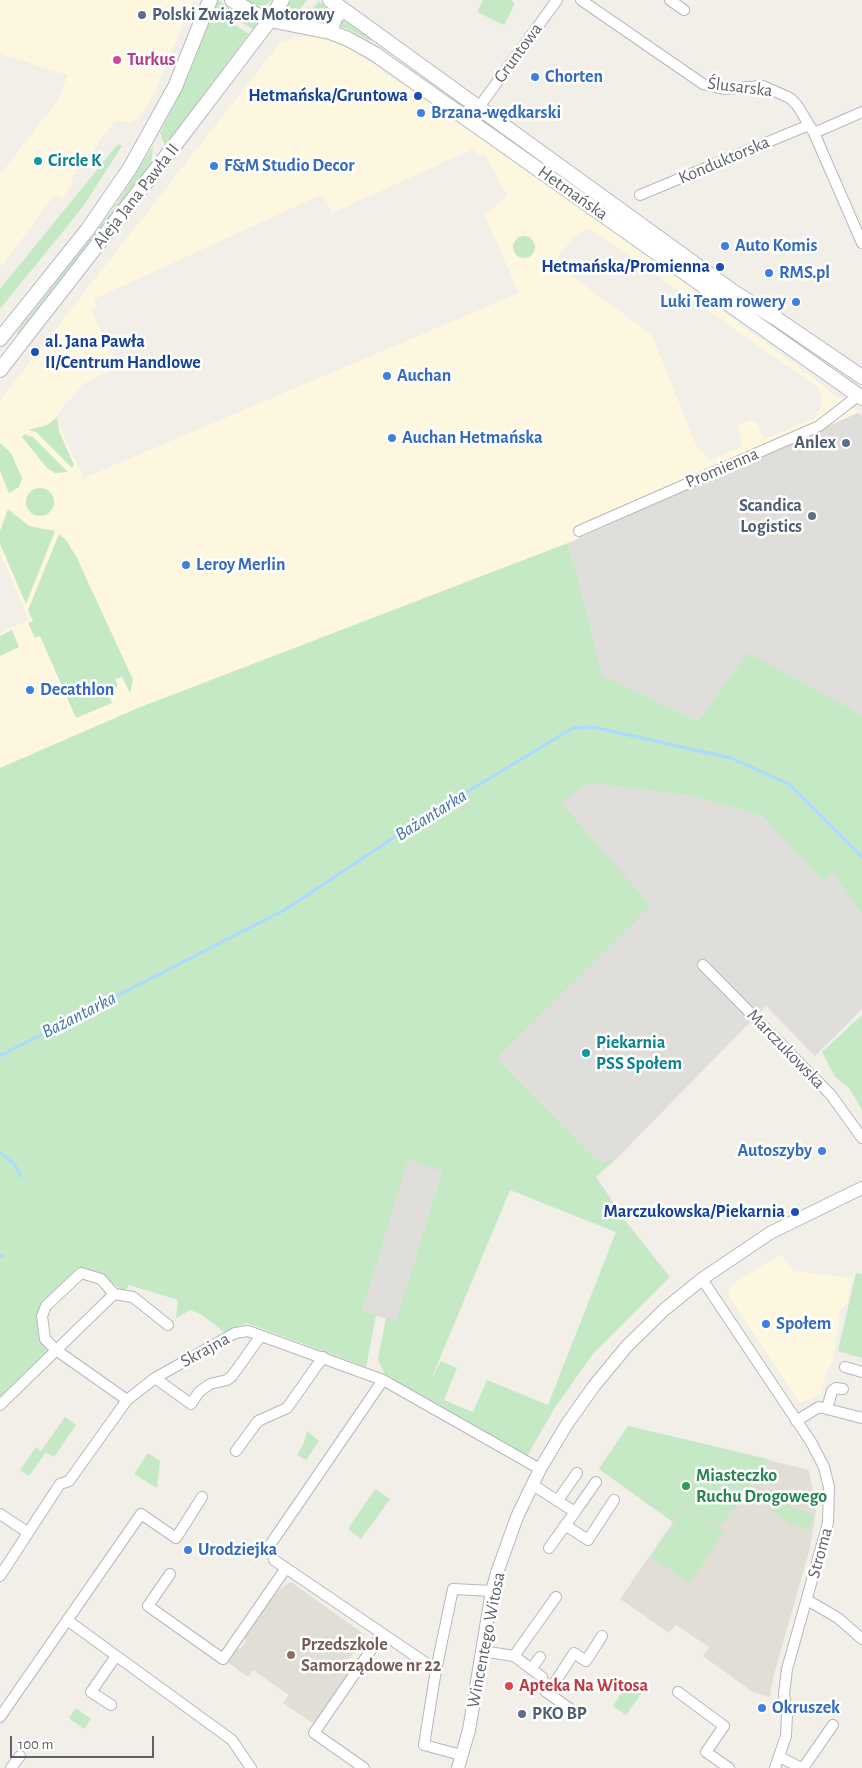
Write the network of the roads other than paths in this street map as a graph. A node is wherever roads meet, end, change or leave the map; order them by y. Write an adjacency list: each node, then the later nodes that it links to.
1 (210, 0): 17 (main road, Aleja Jana Pawła II)
2 (232, 0): 10 (main road, Hetmańska)
3 (282, 0): 10 (main road, Aleja Jana Pawła II)
4 (330, 0): 8 (main road, Hetmańska)
5 (557, 0): 12 (street, Gruntowa)
6 (581, 0): 14 (street, Ślusarska)
7 (670, 0): 9 (street)
8 (342, 10): 11 (main road); 12 (main road, Hetmańska)
9 (684, 10)
10 (270, 20): 11 (main road, Hetmańska); 18 (main road, Aleja Jana Pawła II)
11 (330, 32): 22 (main road, Hetmańska)
12 (479, 107): 20 (main road, Hetmańska)
13 (862, 112): 14 (street, Konduktorska)
14 (811, 129): 15 (street, Konduktorska); 16 (street, Ślusarska)
15 (640, 196)
16 (862, 243)
17 (10, 326): 18 (main road); 19 (main road, Aleja Jana Pawła II)
18 (26, 338): 21 (main road, Aleja Jana Pawła II)
19 (0, 339)
20 (831, 356): 22 (main road); 23 (main road, Hetmańska)
21 (0, 370)
22 (822, 370): 24 (main road, Hetmańska)
23 (862, 377)
24 (861, 396): 25 (street, Promienna)
25 (579, 531)
26 (703, 965): 27 (street, Marczukowska)
27 (862, 1138)
28 (862, 1188): 29 (street)
29 (702, 1279): 44 (street, Stroma); 46 (street, Wincentego Witosa)
30 (114, 1294): 31 (street); 33 (street); 33 (street)
31 (168, 1325)
32 (260, 1337): 34 (street, Skrajna); 37 (street, Skrajna); 37 (street)
33 (56, 1350): 40 (street); 41 (street)
34 (323, 1357): 38 (street, Skrajna); 45 (street)
35 (845, 1367): 36 (street)
36 (862, 1372)
37 (155, 1378): 40 (street, Skrajna)
38 (384, 1380): 46 (street, Skrajna); 58 (street)
39 (842, 1389): 42 (street)
40 (127, 1400): 56 (street, Skrajna)
41 (0, 1405)
42 (827, 1408): 43 (street); 44 (street)
43 (862, 1418)
44 (796, 1421): 63 (street, Stroma)
45 (236, 1451)
46 (540, 1469): 49 (street, Wincentego Witosa)
47 (577, 1473): 51 (street)
48 (596, 1482): 53 (street)
49 (533, 1485): 51 (street); 61 (street, Wincentego Witosa)
50 (202, 1497): 64 (street)
51 (558, 1500): 53 (street)
52 (614, 1500): 55 (street)
53 (575, 1512): 55 (street)
54 (0, 1514): 56 (street)
55 (566, 1525): 57 (street)
56 (27, 1532): 60 (street, Skrajna)
57 (550, 1548)
58 (286, 1568): 59 (street); 65 (street)
59 (170, 1574)
60 (0, 1576)
61 (492, 1591): 68 (street, Wincentego Witosa); 73 (street)
62 (556, 1597): 70 (street)
63 (807, 1600): 67 (street); 82 (street, Stroma)
64 (67, 1620): 69 (street); 78 (street)
65 (382, 1634): 73 (street); 85 (street)
66 (602, 1636): 75 (street)
67 (862, 1639)
68 (482, 1651): 70 (street); 80 (street, Wincentego Witosa)
69 (116, 1656): 76 (street); 84 (street)
70 (514, 1656): 72 (street)
71 (540, 1656): 72 (street)
72 (531, 1669): 75 (street)
73 (436, 1670): 80 (street)
74 (678, 1692): 87 (street)
75 (548, 1693): 77 (street)
76 (110, 1705)
77 (576, 1713)
78 (0, 1717)
79 (833, 1725): 89 (street)
80 (461, 1755): 86 (street, Wincentego Witosa)
81 (20, 1756): 83 (street)
82 (780, 1756): 88 (street, Stroma); 89 (street)
83 (11, 1768)
84 (251, 1768)
85 (364, 1768)
86 (458, 1768)
87 (729, 1768)
88 (775, 1768)
89 (802, 1768)

